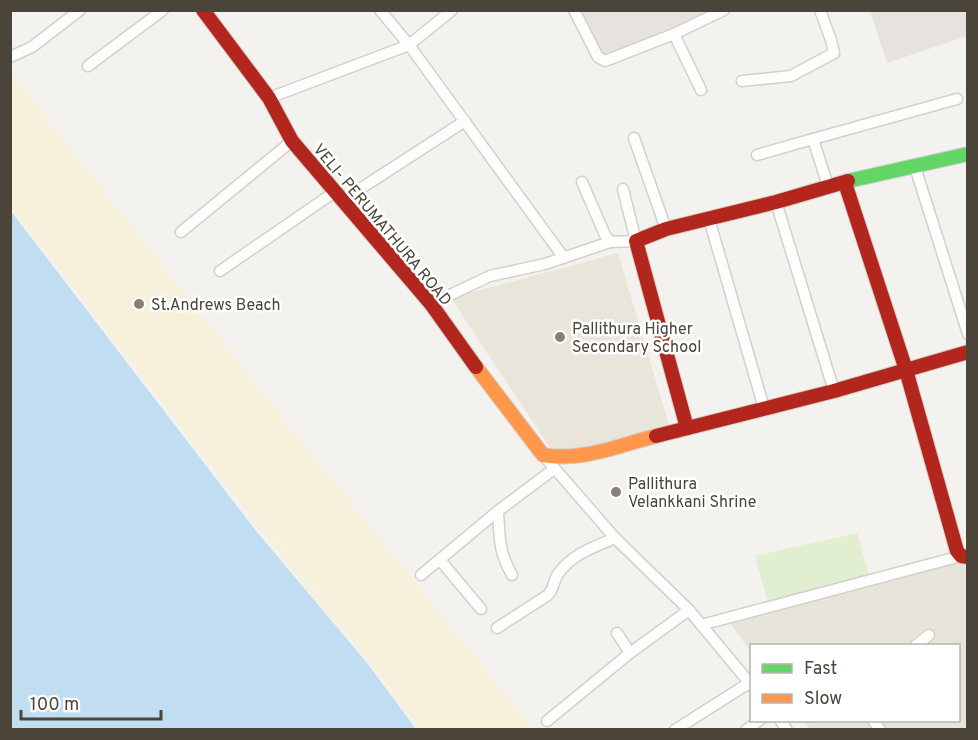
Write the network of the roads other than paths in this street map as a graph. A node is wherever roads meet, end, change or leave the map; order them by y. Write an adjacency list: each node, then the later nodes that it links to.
1 (80, 10): 11 (street)
2 (163, 10): 12 (street)
3 (203, 10): 15 (main road, VELI- PERUMATHURA ROAD)
4 (380, 10): 10 (street)
5 (452, 10): 10 (street)
6 (574, 10): 9 (street)
7 (724, 10): 9 (street)
8 (820, 10): 13 (street)
9 (674, 34): 14 (street)
10 (409, 45): 15 (street); 17 (street)
11 (10, 57)
12 (88, 66)
13 (742, 81)
14 (701, 90)
15 (269, 98): 20 (main road, VELI- PERUMATHURA ROAD)
16 (957, 99): 19 (street)
17 (465, 121): 28 (street); 35 (street)
18 (634, 138): 31 (street)
19 (813, 140): 22 (street); 26 (street)
20 (292, 141): 28 (main road, VELI- PERUMATHURA ROAD); 32 (street)
21 (968, 154): 23 (main road)
22 (756, 155)
23 (915, 167): 25 (main road); 38 (street)
24 (582, 182): 34 (street)
25 (845, 183): 26 (main road); 40 (main road)
26 (828, 186): 29 (main road)
27 (623, 189): 33 (street)
28 (340, 195): 36 (street); 37 (main road, VELI- PERUMATHURA ROAD)
29 (776, 202): 30 (main road); 41 (street)
30 (709, 219): 31 (main road); 42 (street)
31 (666, 229): 33 (main road)
32 (181, 232)
33 (636, 241): 34 (street); 43 (main road)
34 (610, 242): 35 (street)
35 (564, 258): 37 (street)
36 (220, 271)
37 (431, 304): 44 (main road, VELI- PERUMATHURA ROAD)
38 (968, 334)
39 (968, 352): 40 (main road)
40 (906, 370): 41 (main road); 48 (main road)
41 (834, 391): 42 (main road)
42 (764, 408): 43 (main road)
43 (687, 428): 44 (main road)
44 (543, 455): 45 (street)
45 (554, 469): 46 (street); 47 (street)
46 (498, 511): 49 (street); 51 (street)
47 (615, 538): 53 (street); 55 (street)
48 (964, 556): 54 (street)
49 (440, 560): 50 (street); 52 (street)
50 (421, 575)
51 (512, 575)
52 (481, 609)
53 (689, 610): 54 (street); 59 (street)
54 (701, 625): 60 (street)
55 (497, 628)
56 (617, 633): 59 (street)
57 (929, 635): 58 (street)
58 (916, 644)
59 (630, 653): 61 (street)
60 (750, 685): 62 (street)
61 (546, 721)
62 (675, 729)

